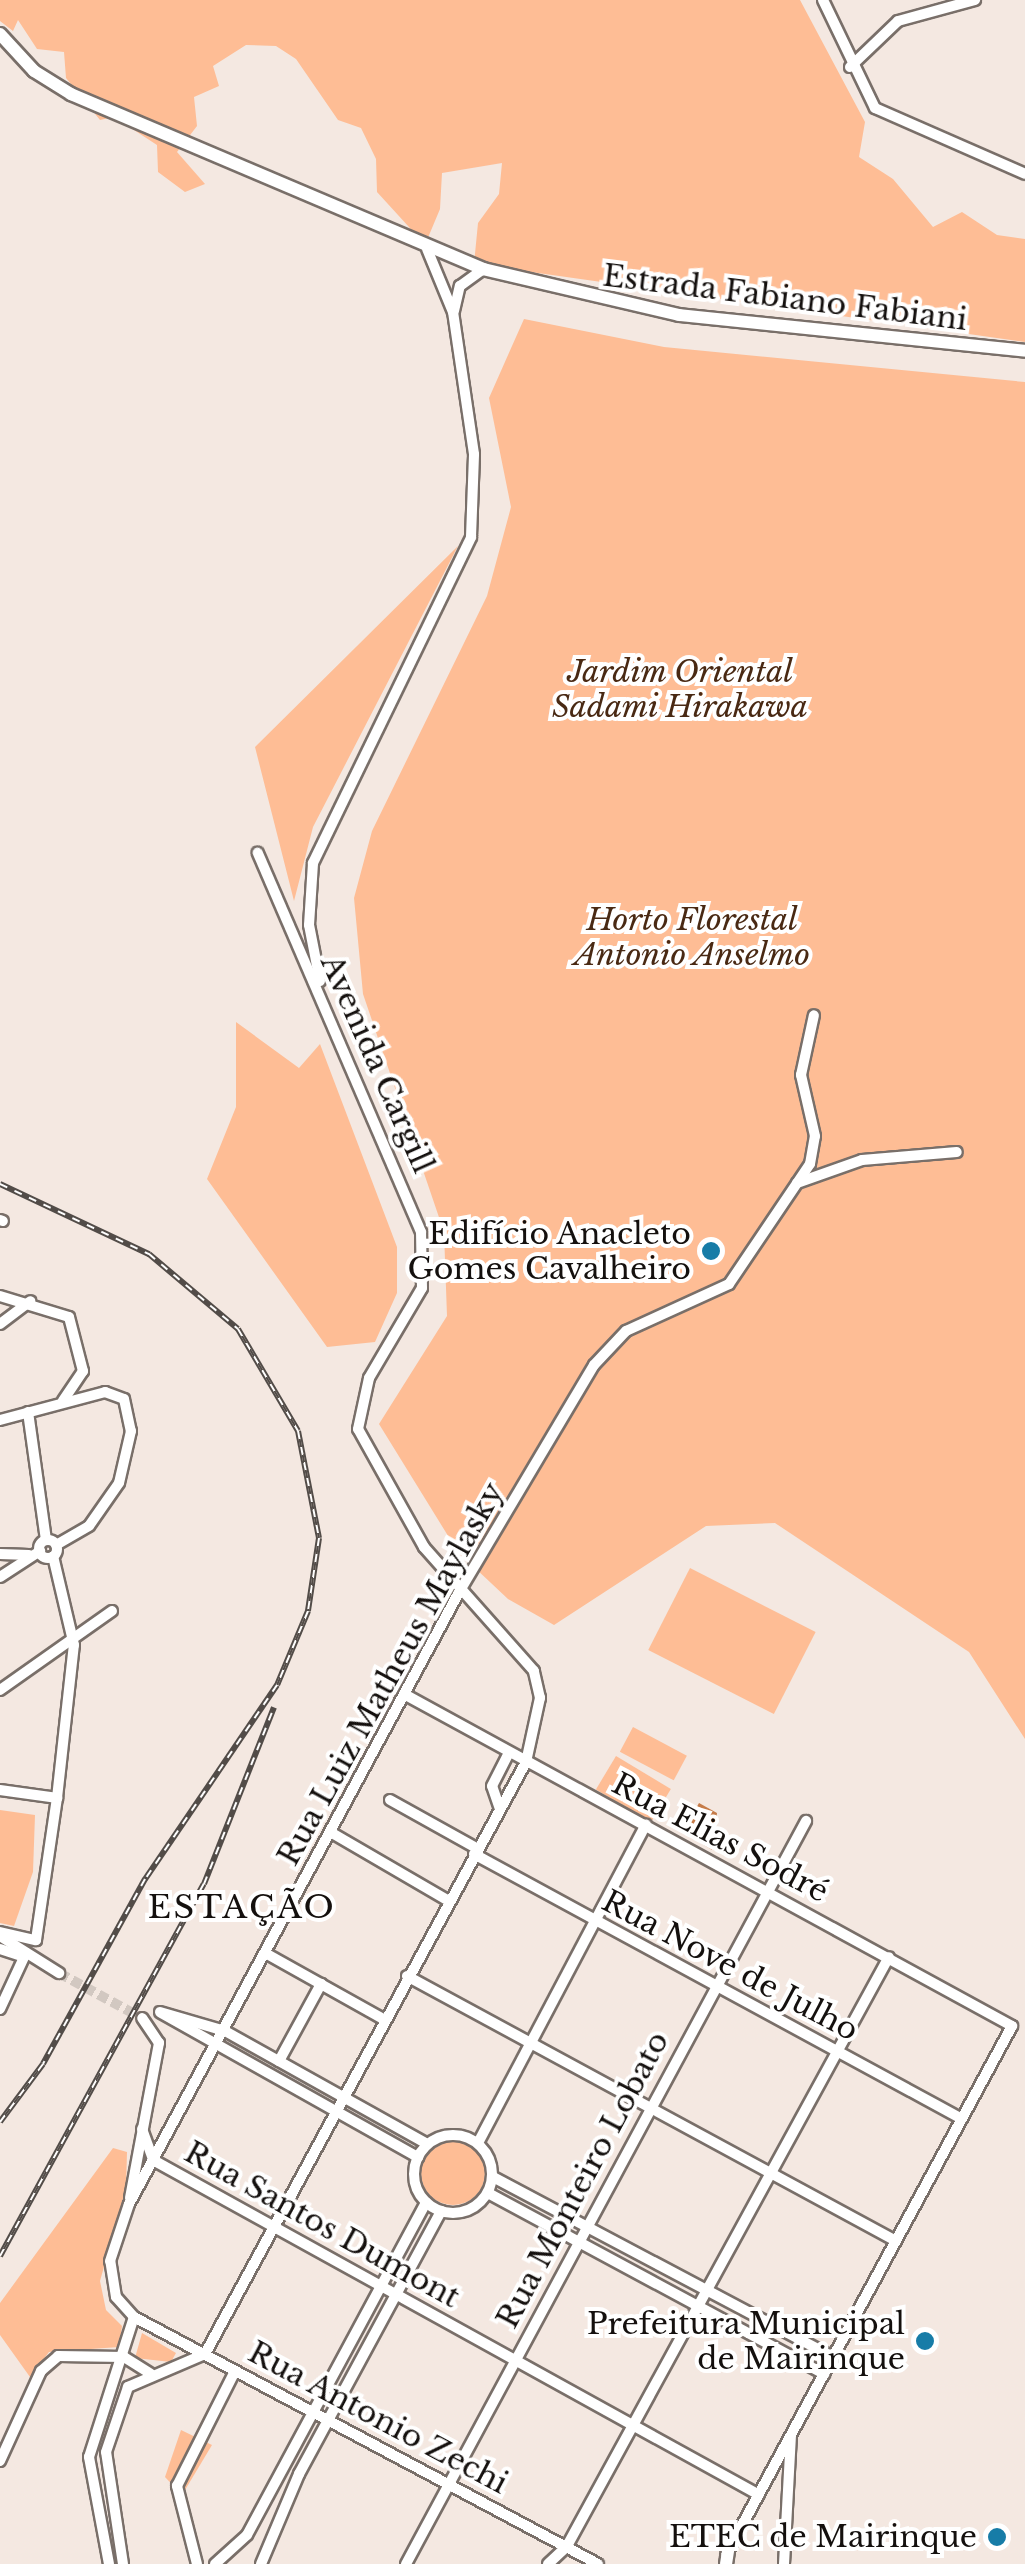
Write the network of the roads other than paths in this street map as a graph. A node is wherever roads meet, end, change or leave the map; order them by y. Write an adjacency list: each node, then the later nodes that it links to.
1 (823, 0): 4 (street)
2 (975, 0): 4 (street)
3 (0, 34): 6 (street, Estrada Fabiano Fabiani)
4 (850, 67): 5 (street)
5 (1025, 174)
6 (427, 249): 7 (street, Estrada Fabiano Fabiani); 8 (street)
7 (483, 269): 8 (street); 9 (street, Estrada Fabiano Fabiani)
8 (454, 312): 12 (street)
9 (1025, 351)
10 (258, 853): 12 (street, Avenida Cargill)
11 (814, 1015): 14 (street, Rua Luiz Matheus Maylasky)
12 (340, 1036): 25 (street, Avenida Cargill)
13 (957, 1152): 14 (street)
14 (796, 1184): 25 (street, Rua Luiz Matheus Maylasky)
15 (0, 1296): 16 (street)
16 (31, 1301): 17 (street); 18 (street)
17 (0, 1324)
18 (58, 1404): 19 (street); 21 (street)
19 (28, 1412): 20 (street); 21 (street)
20 (0, 1420)
21 (52, 1547): 23 (street); 27 (street)
22 (0, 1554): 23 (street)
23 (35, 1554): 24 (street)
24 (0, 1578)
25 (458, 1594): 29 (street, Rua Luiz Matheus Maylasky); 31 (street, Avenida Cargill)
26 (112, 1611): 27 (street)
27 (74, 1644): 28 (street); 33 (street)
28 (0, 1690)
29 (404, 1694): 30 (street, Rua Elias Sodré); 38 (street, Rua Luiz Matheus Maylasky)
30 (509, 1753): 31 (street, Rua Elias Sodré); 35 (street)
31 (526, 1762): 35 (street, Avenida Cargill); 37 (street, Rua Elias Sodré)
32 (0, 1790): 33 (street)
33 (57, 1798): 43 (street)
34 (390, 1800): 39 (street, Rua Nove de Julho)
35 (500, 1809): 39 (street, Avenida Cargill)
36 (806, 1820): 40 (street, Rua Monteiro Lobato)
37 (646, 1825): 40 (street, Rua Elias Sodré); 42 (street)
38 (332, 1833): 41 (street); 45 (street, Rua Luiz Matheus Maylasky)
39 (476, 1852): 41 (street, Avenida Cargill); 42 (street, Rua Nove de Julho)
40 (766, 1891): 47 (street, Rua Elias Sodré); 51 (street, Rua Monteiro Lobato)
41 (449, 1900): 49 (street, Avenida Cargill)
42 (594, 1922): 51 (street, Rua Nove de Julho); 56 (street)
43 (0, 1934): 46 (street)
44 (0, 1949): 46 (street)
45 (267, 1954): 50 (street); 55 (street, Rua Luiz Matheus Maylasky)
46 (27, 1956): 48 (street); 52 (street)
47 (890, 1957): 58 (street); 63 (street, Rua Elias Sodré)
48 (59, 1973)
49 (407, 1976): 54 (street, Avenida Cargill); 56 (street)
50 (321, 1984): 54 (street); 59 (street)
51 (715, 1986): 58 (street, Rua Nove de Julho); 61 (street, Rua Monteiro Lobato)
52 (0, 2009)
53 (142, 2018): 64 (street)
54 (385, 2020): 60 (street, Avenida Cargill)
55 (226, 2032): 57 (street, Rua Luiz Matheus Maylasky); 57 (street); 59 (street)
56 (530, 2042): 61 (street); 65 (street)
57 (218, 2045): 62 (street); 68 (street, Rua Luiz Matheus Maylasky)
58 (837, 2052): 63 (street, Rua Nove de Julho); 69 (street)
59 (279, 2061): 60 (street)
60 (344, 2097): 62 (street, Avenida Cargill); 66 (street)
61 (650, 2108): 69 (street); 76 (street, Rua Monteiro Lobato)
62 (336, 2110): 67 (street); 75 (street, Avenida Cargill)
63 (962, 2118): 78 (street)
64 (142, 2129): 68 (street, Rua Santos Dumont); 73 (street)
65 (478, 2142): 66 (street); 70 (street)
66 (427, 2144): 67 (street)
67 (418, 2156): 72 (street)
68 (153, 2160): 73 (street, Rua Luiz Matheus Maylasky); 75 (street, Rua Santos Dumont)
69 (770, 2174): 78 (street); 80 (street)
70 (493, 2177): 71 (street); 76 (street)
71 (488, 2193): 74 (street); 77 (street)
72 (426, 2202): 74 (street); 79 (street)
73 (130, 2204): 83 (street, Rua Luiz Matheus Maylasky)
74 (441, 2211): 81 (street)
75 (272, 2226): 79 (street, Rua Santos Dumont); 84 (street, Avenida Cargill)
76 (586, 2228): 77 (street, Rua Monteiro Lobato); 80 (street)
77 (579, 2241): 82 (street); 87 (street, Rua Monteiro Lobato)
78 (896, 2242): 86 (street)
79 (381, 2286): 81 (street, Rua Santos Dumont); 91 (street)
80 (706, 2290): 82 (street); 86 (street)
81 (396, 2294): 87 (street, Rua Santos Dumont); 92 (street)
82 (698, 2305): 90 (street); 93 (street)
83 (134, 2317): 84 (street, Rua Antonio Zechi); 85 (street)
84 (205, 2354): 88 (street, Rua Antonio Zechi); 89 (street)
85 (124, 2357): 89 (street); 95 (street); 101 (street)
86 (833, 2357): 90 (street)
87 (516, 2360): 93 (street, Rua Santos Dumont); 96 (street, Rua Monteiro Lobato)
88 (236, 2370): 91 (street, Rua Antonio Zechi); 103 (street)
89 (150, 2372): 102 (street)
90 (824, 2374): 94 (street)
91 (313, 2412): 92 (street, Rua Antonio Zechi); 104 (street)
92 (330, 2420): 96 (street, Rua Antonio Zechi); 105 (street)
93 (633, 2425): 97 (street, Rua Santos Dumont); 98 (street)
94 (791, 2435): 97 (street); 109 (street)
95 (0, 2461)
96 (450, 2484): 98 (street, Rua Antonio Zechi); 106 (street, Rua Monteiro Lobato)
97 (759, 2495): 100 (street)
98 (568, 2546): 99 (street, Rua Antonio Zechi); 107 (street)
99 (584, 2559): 108 (street, Rua Antonio Zechi)
100 (725, 2560)
101 (109, 2564)
102 (123, 2564)
103 (197, 2564)
104 (215, 2564)
105 (261, 2564)
106 (406, 2564)
107 (548, 2564)
108 (598, 2564)
109 (784, 2564)

